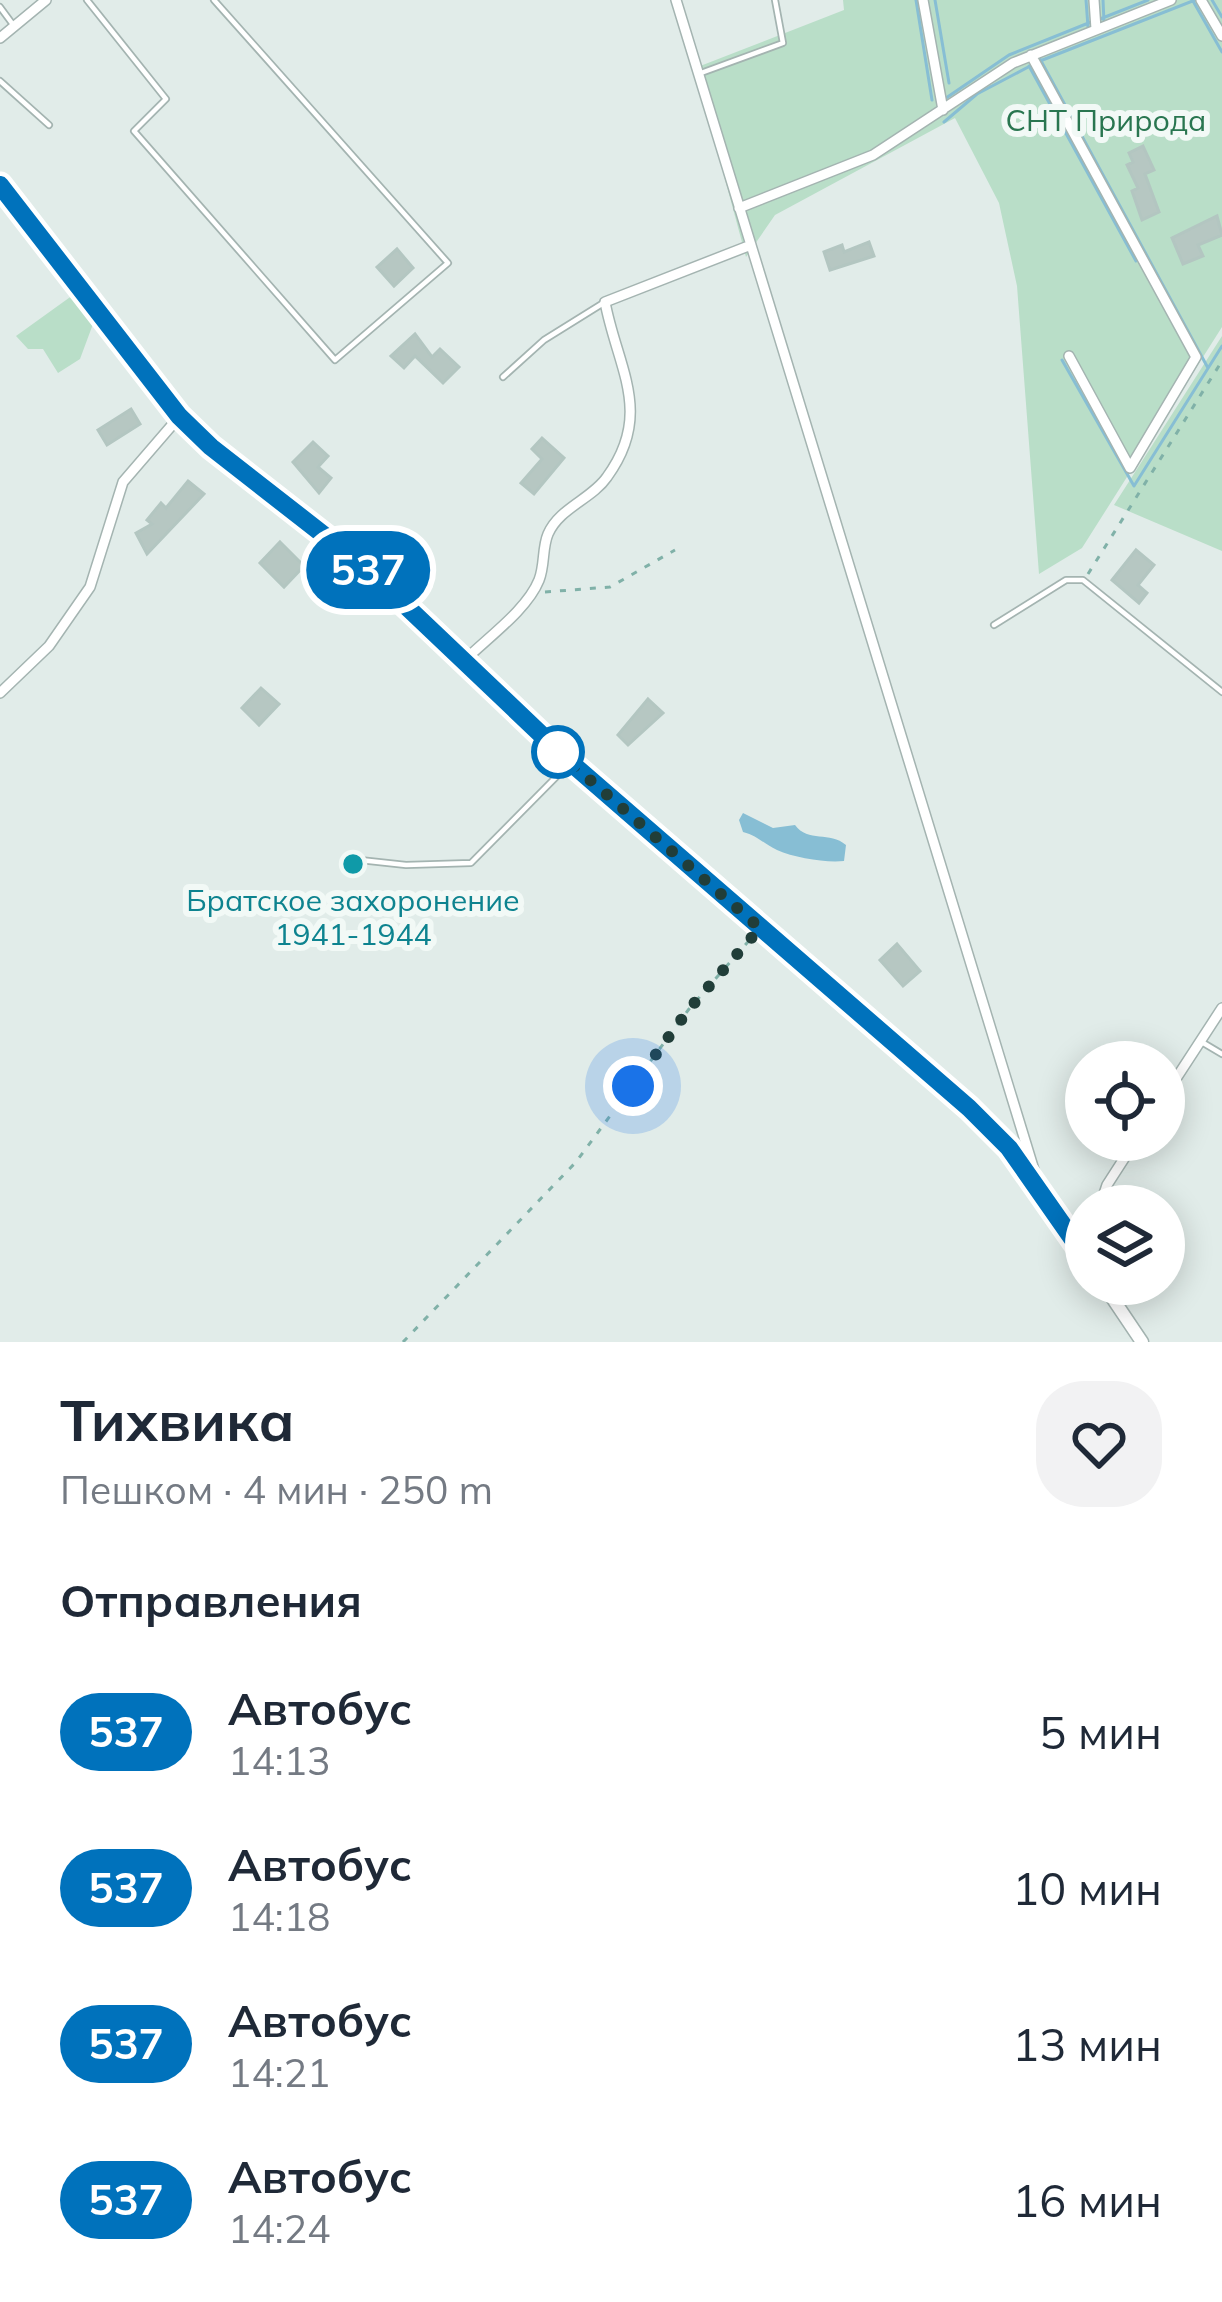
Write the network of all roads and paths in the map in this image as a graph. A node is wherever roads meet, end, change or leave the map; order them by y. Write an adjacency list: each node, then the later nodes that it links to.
1 (46, 0): 11 (street)
2 (87, 0): 3 (lane)
3 (214, 0)
4 (676, 0): 16 (street)
5 (775, 0): 16 (lane)
6 (923, 0): 18 (street)
7 (1094, 0): 12 (street)
8 (1171, 0): 12 (street)
9 (1201, 0): 13 (street)
10 (0, 7): 11 (lane)
11 (14, 26): 14 (street)
12 (1096, 29): 15 (street)
13 (1222, 36)
14 (0, 38)
15 (1031, 55): 18 (street); 24 (street)
16 (698, 74): 21 (street)
17 (0, 81): 19 (lane)
18 (943, 110): 21 (street)
19 (49, 125)
20 (0, 185): 27 (street)
21 (739, 208): 22 (street)
22 (751, 245): 23 (street); 42 (street)
23 (605, 302): 26 (lane); 30 (street)
24 (1069, 356)
25 (1222, 361): 29 (path)
26 (503, 377)
27 (179, 416): 32 (street); 34 (street)
28 (674, 550): 30 (path)
29 (1083, 580): 31 (lane); 33 (lane)
30 (531, 594): 32 (street)
31 (994, 625)
32 (464, 661): 35 (street)
33 (1222, 692)
34 (0, 693)
35 (570, 762): 36 (lane); 37 (street)
36 (360, 860)
37 (760, 928): 42 (street); 45 (path)
38 (1222, 1008): 39 (street)
39 (1200, 1041): 40 (lane); 41 (street)
40 (1222, 1054)
41 (1185, 1064)
42 (1040, 1188): 43 (street)
43 (1065, 1222)
44 (1117, 1305): 46 (street)
45 (403, 1342)
46 (1142, 1342)

